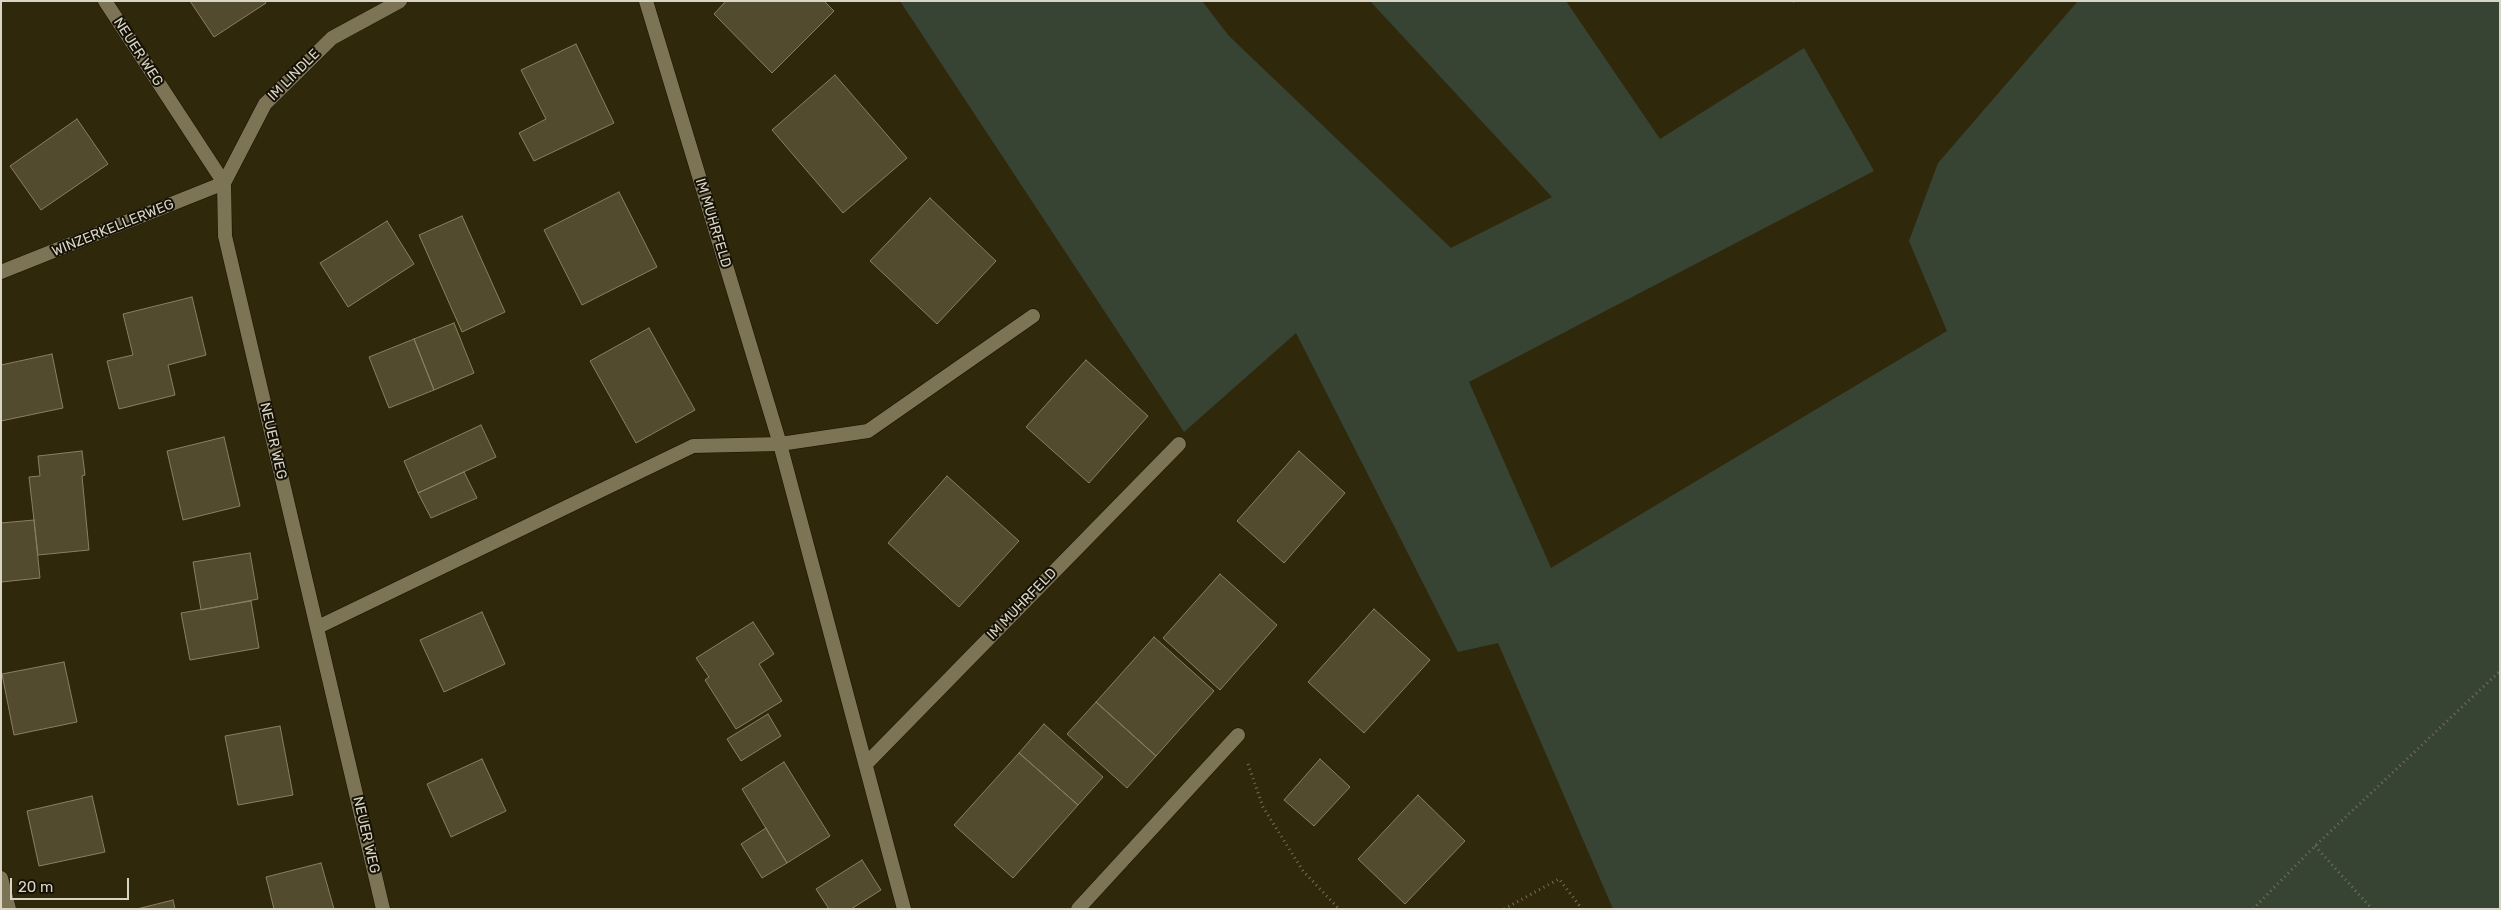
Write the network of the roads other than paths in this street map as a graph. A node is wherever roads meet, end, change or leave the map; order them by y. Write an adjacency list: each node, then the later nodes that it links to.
1 (105, 1): 4 (street, NEUER WEG)
2 (400, 1): 4 (street, IM LINDLE)
3 (646, 1): 7 (street, IM MUHRFELD)
4 (224, 183): 5 (street, WINZERKELLERWEG); 9 (street, NEUER WEG)
5 (1, 272)
6 (1033, 316): 7 (street)
7 (780, 444): 9 (street); 11 (street, IM MUHRFELD)
8 (1179, 444): 11 (street, IM MUHRFELD)
9 (318, 627): 14 (street, NEUER WEG)
10 (1238, 735): 16 (street)
11 (866, 764): 15 (street, IM MUHRFELD)
12 (1, 878): 13 (street)
13 (9, 909)
14 (383, 909)
15 (904, 909)
16 (1078, 909)

